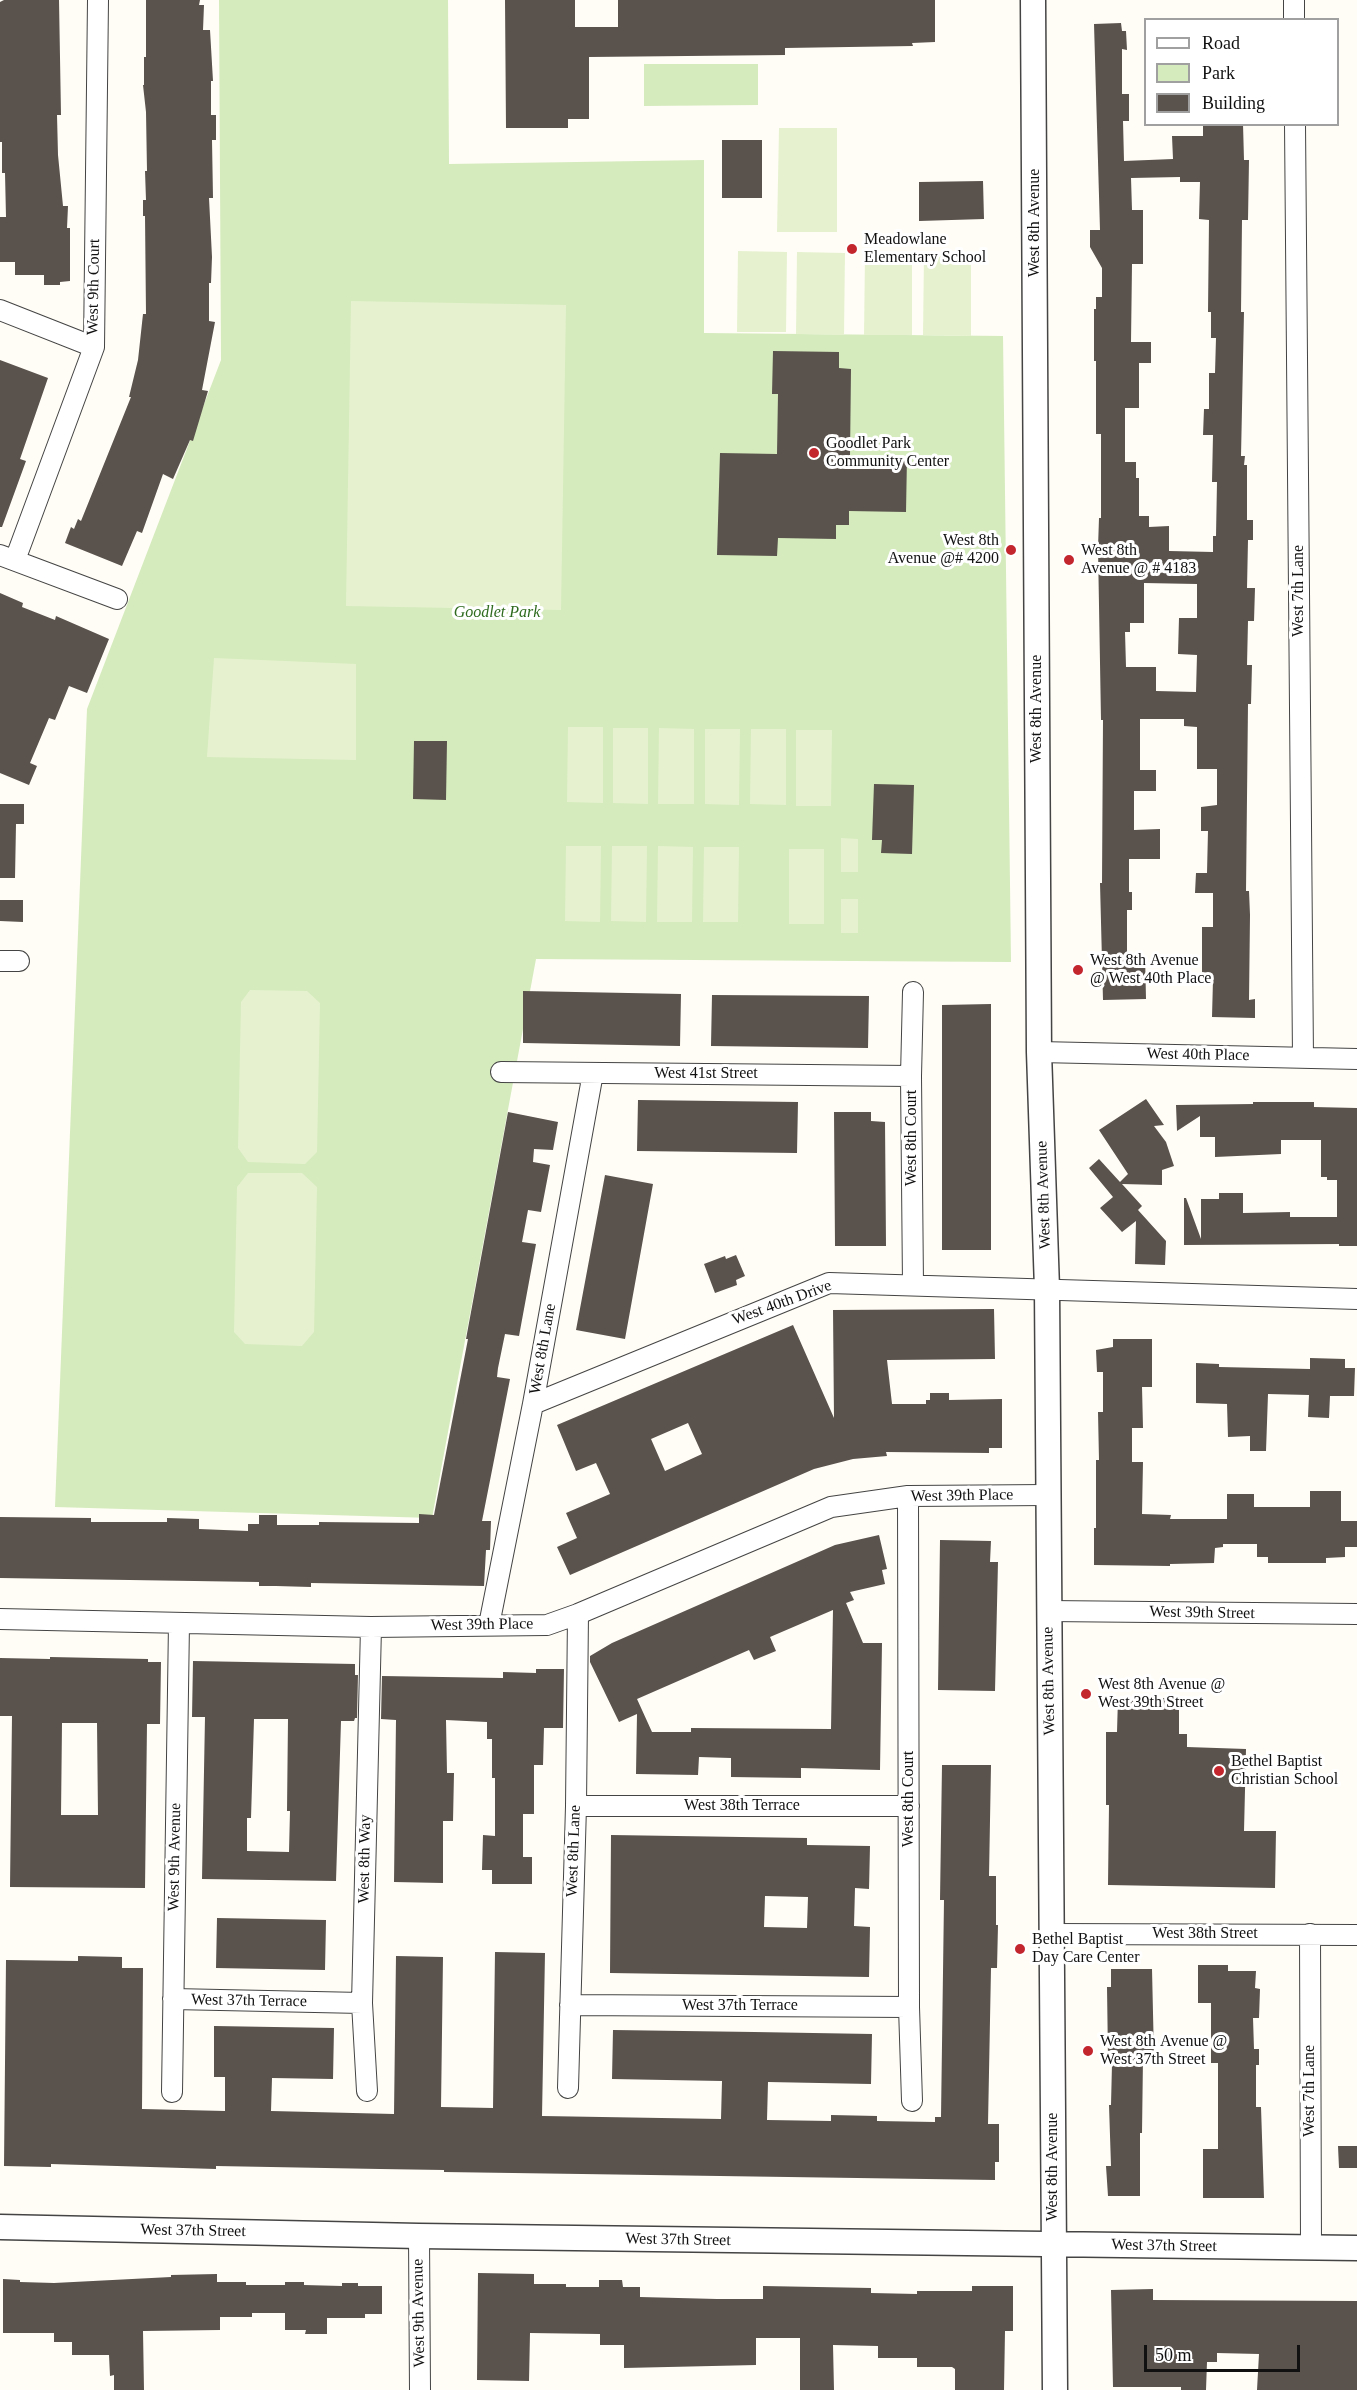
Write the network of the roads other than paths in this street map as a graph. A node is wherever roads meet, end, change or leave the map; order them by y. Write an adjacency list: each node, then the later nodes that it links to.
1 (98, 0): 7 (street, West 9th Court)
2 (1033, 0): 11 (street, West 8th Avenue)
3 (1294, 0): 4 (street)
4 (1294, 18)
5 (1295, 126): 12 (street, West 7th Lane)
6 (0, 310): 7 (street)
7 (94, 347): 8 (street, West 9th Court)
8 (7, 557): 9 (street)
9 (117, 599)
10 (913, 992): 16 (street, West 8th Court)
11 (1039, 1052): 12 (street, West 40th Place); 18 (street, West 8th Avenue)
12 (1303, 1058): 13 (street, West 40th Place)
13 (1357, 1059)
14 (501, 1072): 15 (street, West 41st Street)
15 (593, 1074): 16 (street, West 41st Street); 20 (street, West 8th Lane)
16 (911, 1076): 17 (street, West 8th Court)
17 (913, 1285): 18 (street, West 40th Drive); 20 (street, West 40th Drive)
18 (1047, 1289): 19 (street); 22 (street, West 8th Avenue)
19 (1357, 1299)
20 (533, 1404): 28 (street, West 8th Lane)
21 (908, 1496): 22 (street, West 39th Place); 24 (street, West 39th Place); 31 (street, West 8th Court)
22 (1048, 1496): 23 (street, West 8th Avenue)
23 (1048, 1611): 25 (street, West 39th Street); 32 (street, West 8th Avenue)
24 (578, 1614): 28 (street, West 39th Place); 30 (street, West 8th Lane)
25 (1357, 1614)
26 (0, 1619): 27 (street, West 39th Place)
27 (179, 1623): 29 (street, West 39th Place); 35 (street, West 9th Avenue)
28 (489, 1624): 29 (street, West 39th Place)
29 (371, 1627): 36 (street, West 8th Way)
30 (576, 1806): 31 (street, West 38th Terrace); 37 (street, West 8th Lane)
31 (909, 1806): 38 (street, West 8th Court)
32 (1052, 1934): 33 (street, West 38th Street); 45 (street, West 8th Avenue)
33 (1310, 1934): 34 (street, West 38th Street); 46 (street, West 7th Lane)
34 (1357, 1935)
35 (172, 1999): 36 (street, West 37th Terrace); 41 (street, West 9th Avenue)
36 (362, 2003): 40 (street, West 8th Way)
37 (570, 2005): 38 (street, West 37th Terrace); 39 (street, West 8th Lane)
38 (909, 2007): 42 (street, West 8th Court)
39 (568, 2088)
40 (367, 2091)
41 (172, 2092)
42 (912, 2101)
43 (0, 2227): 44 (street, West 37th Street)
44 (419, 2236): 45 (street, West 37th Street); 48 (street, West 9th Avenue)
45 (1053, 2245): 46 (street, West 37th Street); 49 (street, West 8th Avenue)
46 (1311, 2247): 47 (street, West 37th Street)
47 (1357, 2248)
48 (420, 2390)
49 (1055, 2390)

